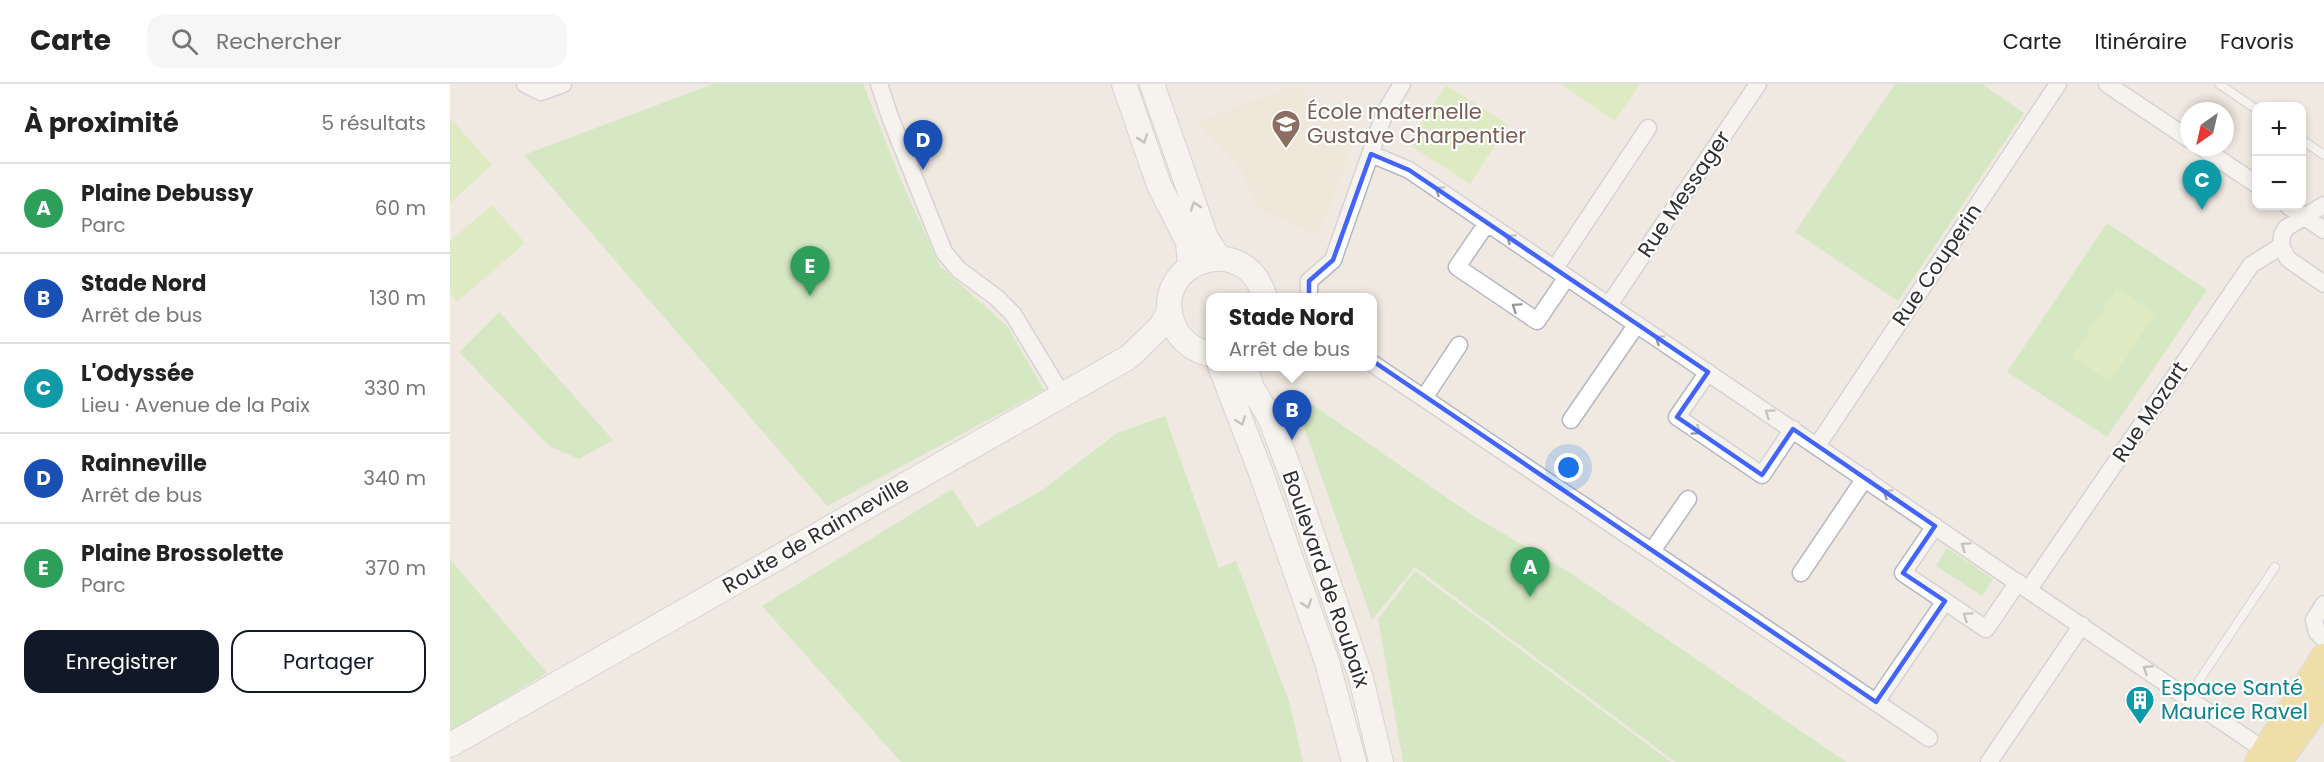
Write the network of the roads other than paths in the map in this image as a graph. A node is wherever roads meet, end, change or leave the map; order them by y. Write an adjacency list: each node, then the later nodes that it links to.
1 (525, 84): 2 (street)
2 (563, 84)
3 (879, 84): 42 (street)
4 (1124, 84): 26 (main road, one-way to 26)
5 (1152, 84): 25 (main road, one-way to 5)
6 (1402, 84): 15 (street)
7 (1758, 84): 31 (street, Rue Messager)
8 (2058, 84): 46 (street, Rue Couperin)
9 (2108, 84): 13 (street)
10 (2219, 84): 11 (lane)
11 (2252, 106)
12 (1648, 128): 27 (street)
13 (2180, 133)
14 (2306, 143): 16 (lane)
15 (1371, 154): 22 (street, one-way to 15); 30 (street)
16 (2324, 155)
17 (2214, 156): 18 (street)
18 (2252, 181)
19 (2324, 204): 21 (street)
20 (2294, 210): 21 (street)
21 (2305, 217): 23 (street); 24 (street)
22 (1488, 223): 27 (street, one-way to 22); 27 (street, one-way to 22)
23 (2324, 230)
24 (2281, 246): 28 (street); 53 (street, Rue Mozart)
25 (1219, 258): 26 (main road); 29 (main road)
26 (1190, 267): 32 (main road)
27 (1561, 272): 31 (street)
28 (2324, 284)
29 (1264, 293)
30 (1309, 293)
31 (1609, 305): 33 (street)
32 (1170, 310): 35 (main road); 37 (main road, Route de Rainneville)
33 (1637, 324): 41 (street, one-way to 33); 44 (street)
34 (1459, 345): 43 (street)
35 (1206, 354)
36 (1206, 356): 37 (main road)
37 (1129, 357): 42 (main road, Route de Rainneville)
38 (1377, 367): 43 (street)
39 (1216, 371): 65 (main road, Boulevard de Roubaix, one-way to 65)
40 (1247, 371): 66 (main road, Boulevard de Roubaix)
41 (1708, 372): 45 (street, one-way to 41); 45 (street, one-way to 45)
42 (1062, 395): 63 (main road, Route de Rainneville)
43 (1424, 398): 50 (street)
44 (1571, 420)
45 (1793, 429): 46 (street)
46 (1817, 446): 47 (street)
47 (1864, 478): 49 (street, one-way to 47); 52 (street)
48 (1688, 499): 50 (street)
49 (1935, 526): 53 (street, one-way to 49); 54 (street)
50 (1652, 551): 61 (street)
51 (2275, 567): 59 (lane)
52 (1801, 573)
53 (2024, 586): 54 (street, Rue Mozart, one-way to 54); 56 (street)
54 (1945, 601): 61 (street)
55 (2324, 604): 57 (street)
56 (2082, 625): 59 (street, one-way to 56); 67 (street)
57 (2324, 639)
58 (2324, 657): 64 (main road)
59 (2188, 697): 64 (street)
60 (2324, 698): 64 (main road)
61 (1876, 702): 62 (street)
62 (1929, 738)
63 (450, 745)
64 (2272, 759)
65 (1354, 762)
66 (1381, 762)
67 (1989, 762)

